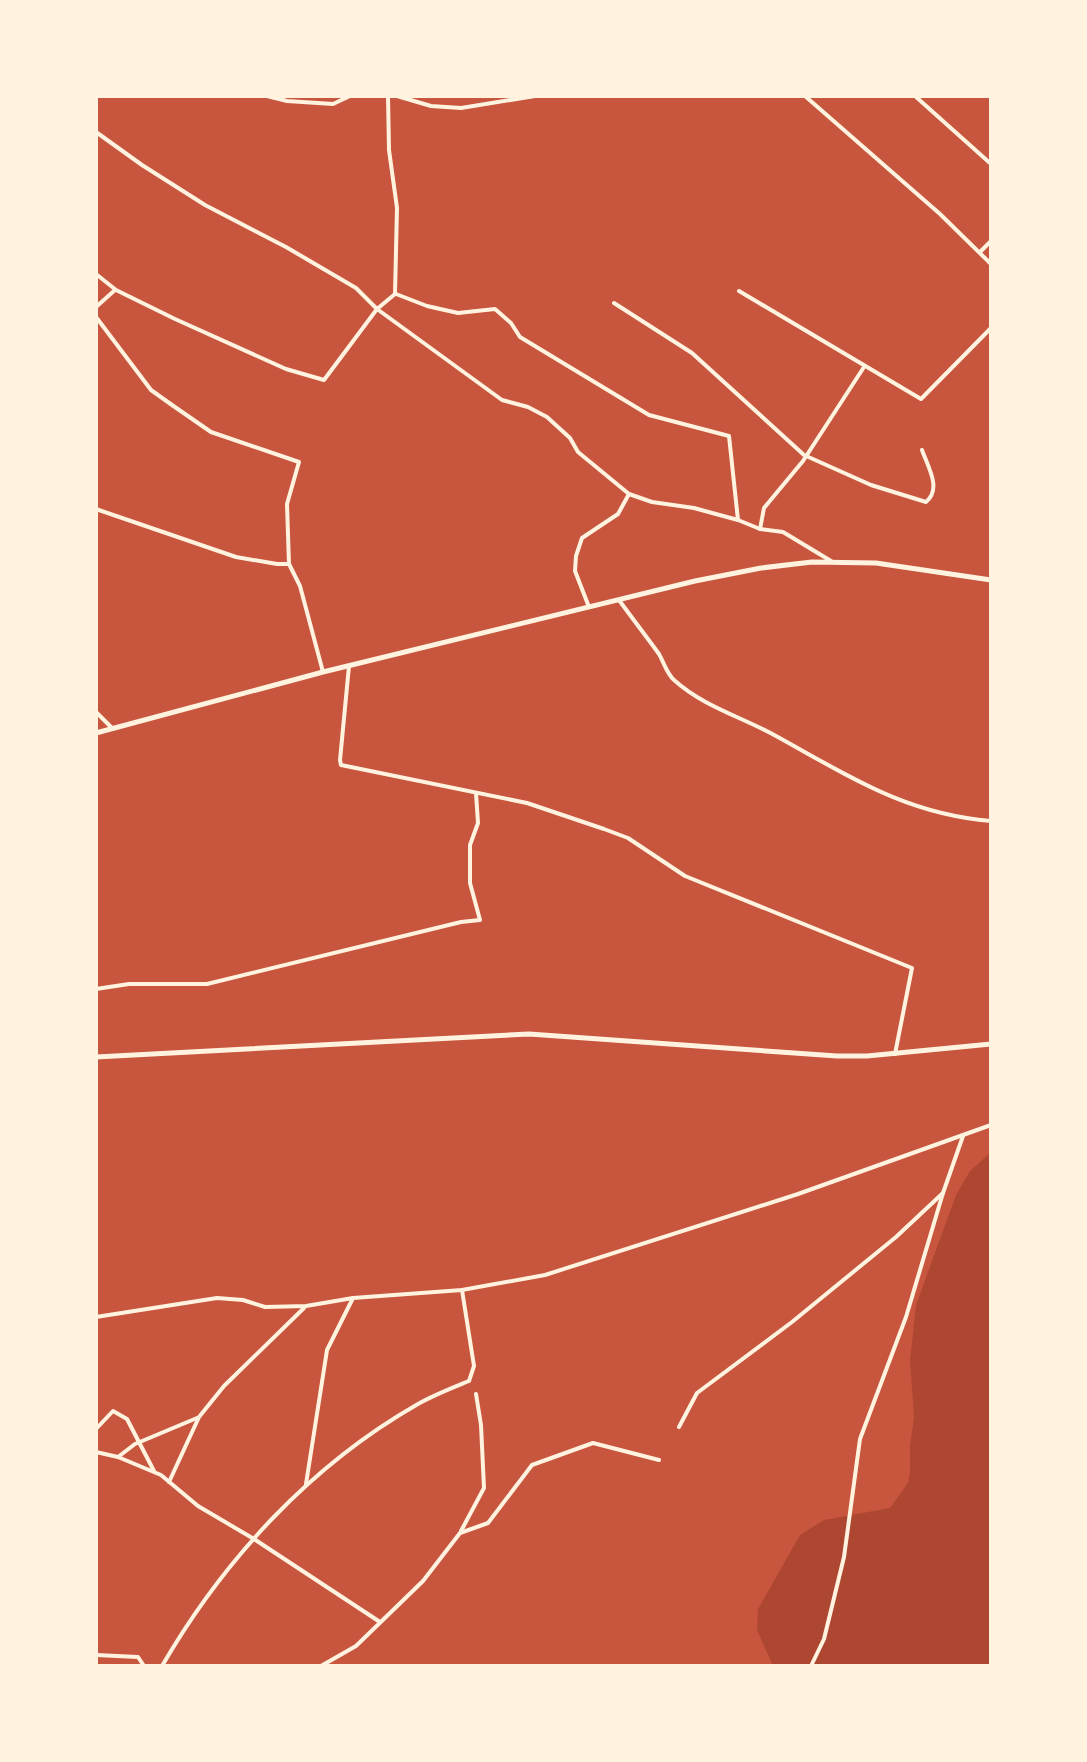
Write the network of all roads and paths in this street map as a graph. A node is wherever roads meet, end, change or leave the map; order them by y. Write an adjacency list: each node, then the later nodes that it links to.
1 (267, 96): 2 (street)
2 (350, 96)
3 (388, 96): 18 (street)
4 (397, 96): 5 (street)
5 (535, 96)
6 (635, 96): 7 (street)
7 (643, 96)
8 (805, 96): 13 (street)
9 (915, 96): 11 (street)
10 (96, 132): 21 (street)
11 (991, 164)
12 (991, 241): 13 (street)
13 (980, 252): 14 (street)
14 (991, 264)
15 (96, 274): 16 (street)
16 (116, 290): 20 (street); 21 (street)
17 (739, 291): 24 (street)
18 (395, 294): 21 (street); 29 (street)
19 (614, 303): 26 (street)
20 (96, 307)
21 (377, 309): 27 (street)
22 (96, 317): 32 (street)
23 (991, 328): 24 (street)
24 (864, 367): 26 (street)
25 (922, 450): 26 (street)
26 (804, 455): 30 (street)
27 (629, 494): 29 (street); 35 (street)
28 (96, 509): 32 (street)
29 (738, 520): 30 (street)
30 (760, 529): 31 (street)
31 (831, 562): 33 (main road); 34 (main road)
32 (289, 564): 37 (street)
33 (991, 580)
34 (619, 600): 35 (main road); 42 (street)
35 (589, 607): 36 (main road)
36 (349, 666): 37 (main road); 41 (street)
37 (323, 672): 39 (main road)
38 (96, 712): 39 (street)
39 (113, 729): 40 (main road)
40 (96, 733)
41 (476, 793): 43 (street); 45 (street)
42 (991, 821)
43 (96, 989)
44 (991, 1044): 45 (main road)
45 (895, 1054): 46 (main road)
46 (96, 1057)
47 (991, 1125): 48 (street)
48 (963, 1136): 49 (street); 50 (street)
49 (943, 1193): 56 (street); 72 (street)
50 (462, 1290): 51 (street); 64 (street)
51 (353, 1298): 52 (street); 64 (street)
52 (306, 1306): 53 (street); 55 (street)
53 (96, 1317)
54 (476, 1394): 65 (street)
55 (199, 1417): 58 (street); 63 (street)
56 (679, 1427)
57 (96, 1429): 58 (street)
58 (139, 1442): 60 (street); 62 (street)
59 (96, 1452): 60 (street)
60 (118, 1457): 62 (street)
61 (659, 1460): 65 (street)
62 (155, 1473): 63 (street)
63 (169, 1482): 66 (street)
64 (305, 1486): 66 (street)
65 (460, 1533): 67 (street)
66 (254, 1539): 67 (street); 70 (street)
67 (380, 1622): 71 (street)
68 (96, 1655): 69 (street)
69 (144, 1666)
70 (162, 1666)
71 (321, 1666)
72 (811, 1666)

